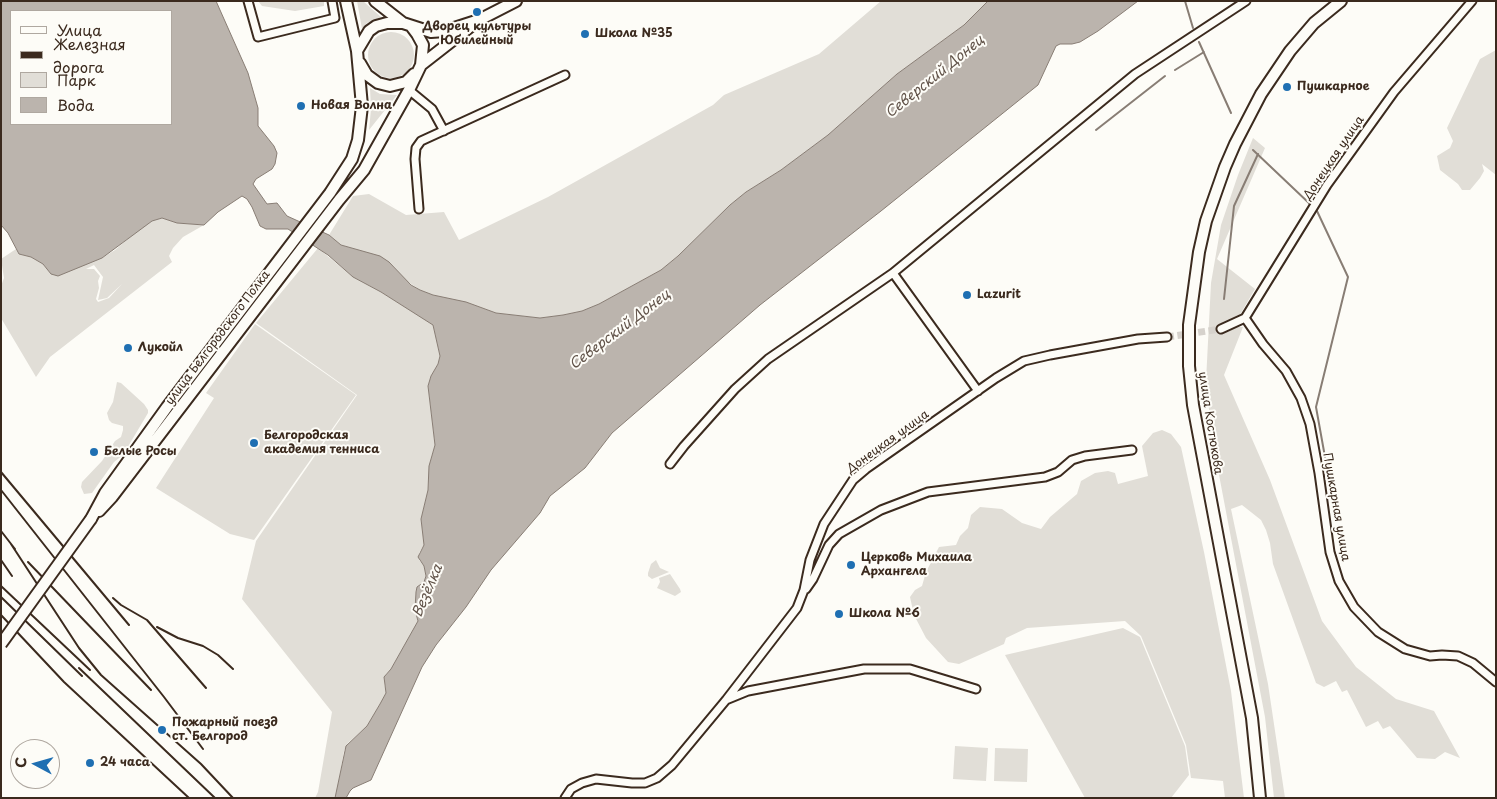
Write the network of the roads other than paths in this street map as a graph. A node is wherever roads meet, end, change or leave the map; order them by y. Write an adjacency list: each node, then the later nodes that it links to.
1 (248, 1): 2 (street)
2 (332, 1)
3 (346, 1): 11 (main road, улица Белгородского Полка)
4 (375, 1): 10 (main road)
5 (516, 1): 9 (main road)
6 (1246, 1): 18 (street)
7 (1340, 1): 32 (main road, улица Костюкова)
8 (1472, 1): 19 (street, Донецкая улица)
9 (479, 20): 10 (main road); 12 (main road)
10 (407, 25): 11 (main road); 12 (main road)
11 (358, 56): 14 (main road); 25 (main road, улица Белгородского Полка)
12 (419, 68): 14 (main road); 15 (main road, улица Белгородского Полка)
13 (565, 75): 16 (street)
14 (390, 86): 15 (main road)
15 (409, 90): 16 (street); 25 (main road, улица Белгородского Полка)
16 (444, 131): 17 (street)
17 (419, 209)
18 (893, 273): 22 (street); 24 (street)
19 (1245, 318): 20 (street); 28 (street, Пушкарная улица)
20 (1221, 328)
21 (1166, 337): 22 (street, Донецкая улица)
22 (978, 391): 26 (street, Донецкая улица)
23 (1132, 450): 26 (street)
24 (670, 464)
25 (91, 519): 27 (main road, улица Белгородского Полка, bridge)
26 (804, 590): 30 (street, Донецкая улица)
27 (1, 644)
28 (1494, 677)
29 (976, 688): 30 (street)
30 (726, 700): 31 (street, Донецкая улица)
31 (565, 798)
32 (1260, 798)

